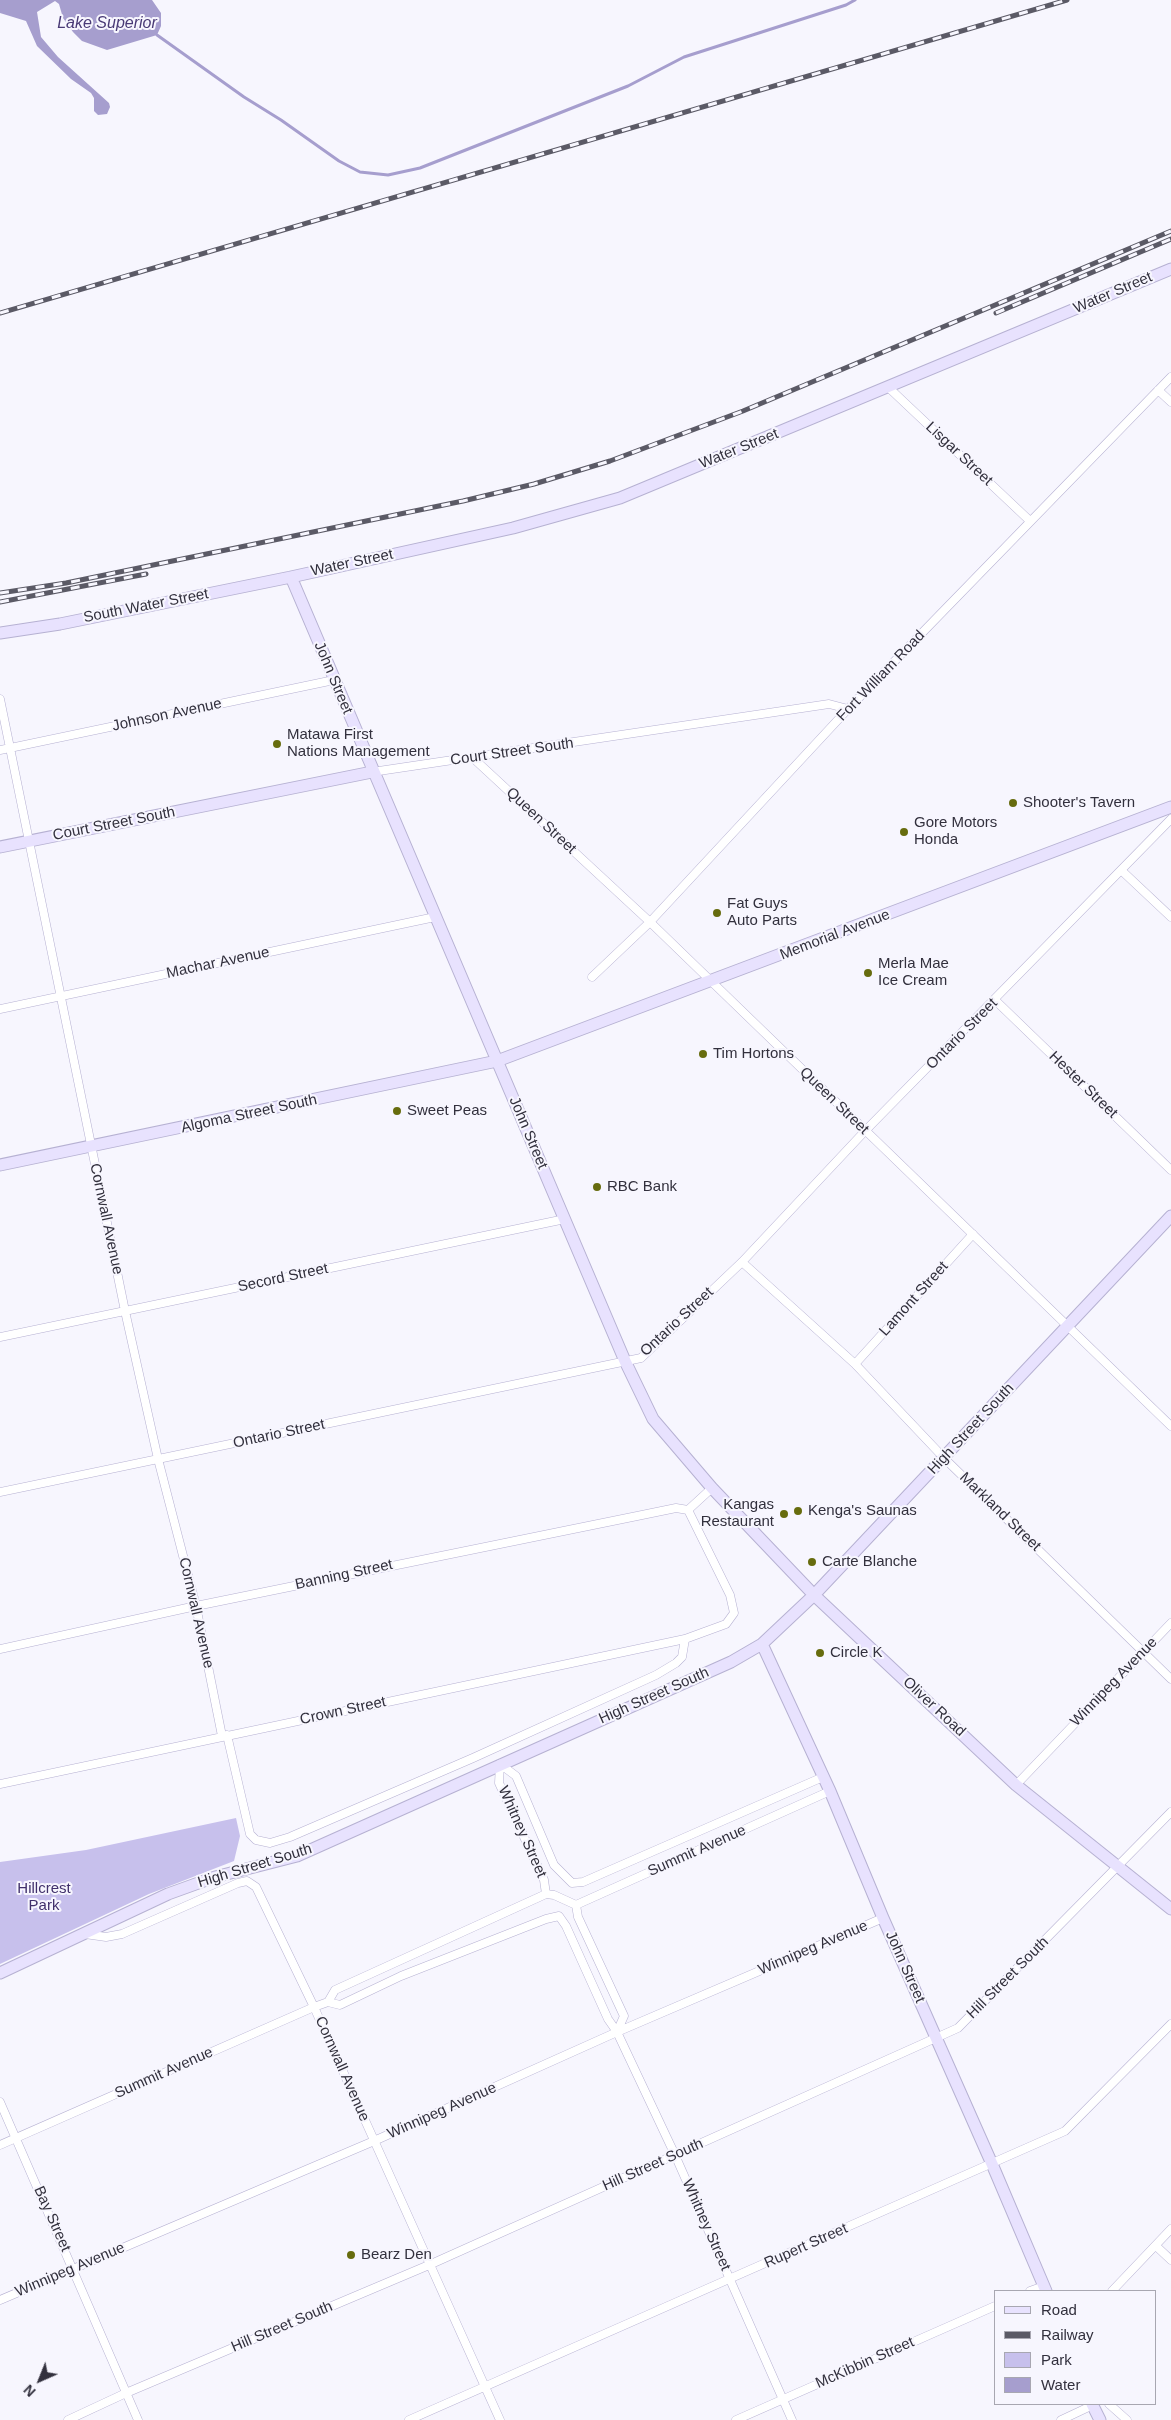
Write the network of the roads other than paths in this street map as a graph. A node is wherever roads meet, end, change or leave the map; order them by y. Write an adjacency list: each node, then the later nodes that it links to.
1 (1171, 269): 3 (main road, Water Street)
2 (1171, 377): 4 (street, Fort William Road)
3 (888, 387): 6 (street, Lisgar Street); 7 (main road, Water Street)
4 (1158, 390): 5 (street); 6 (street, Fort William Road)
5 (1171, 402)
6 (1030, 521): 11 (street, Fort William Road)
7 (290, 577): 8 (main road, South Water Street); 9 (main road, John Street)
8 (0, 633)
9 (334, 680): 12 (street, Johnson Avenue); 15 (main road, John Street)
10 (0, 699): 12 (street, Cornwall Avenue)
11 (848, 710): 14 (street, Court Street South); 23 (street, Fort William Road)
12 (11, 748): 13 (street, Johnson Avenue); 18 (street, Cornwall Avenue)
13 (0, 750)
14 (473, 758): 15 (street, Court Street South); 23 (street, Queen Street)
15 (372, 772): 18 (main road, Court Street South); 21 (main road, John Street)
16 (1171, 807): 25 (main road, Memorial Avenue)
17 (1171, 819): 20 (street, Ontario Street)
18 (28, 841): 19 (main road, Court Street South); 26 (street, Cornwall Avenue)
19 (0, 847)
20 (1121, 870): 22 (street); 27 (street, Ontario Street)
21 (435, 917): 26 (street, Machar Avenue); 29 (main road, John Street)
22 (1171, 917)
23 (650, 922): 24 (street, Fort William Road); 25 (street, Queen Street)
24 (592, 977)
25 (710, 982): 29 (main road, Memorial Avenue); 30 (street, Queen Street)
26 (60, 997): 28 (street, Machar Avenue); 31 (street, Cornwall Avenue)
27 (995, 1000): 30 (street, Ontario Street); 33 (street, Hester Street)
28 (0, 1009)
29 (497, 1061): 31 (main road, Algoma Street South); 35 (main road, John Street)
30 (865, 1131): 36 (street, Queen Street); 37 (street, Ontario Street)
31 (91, 1147): 32 (main road, Algoma Street South); 38 (street, Cornwall Avenue)
32 (0, 1166)
33 (1171, 1170)
34 (1171, 1216): 39 (main road, High Street South)
35 (565, 1219): 38 (street, Secord Street); 41 (main road, John Street)
36 (973, 1234): 39 (street, Queen Street); 42 (street, Lamont Street)
37 (742, 1262): 41 (street, Ontario Street); 42 (street, Markland Street)
38 (125, 1311): 40 (street, Secord Street); 45 (street, Cornwall Avenue)
39 (1066, 1326): 43 (street, Queen Street); 44 (main road, High Street South)
40 (0, 1337)
41 (625, 1361): 45 (street, Ontario Street); 46 (main road, John Street)
42 (855, 1364): 44 (street, Markland Street)
43 (1171, 1426)
44 (944, 1458): 49 (main road, High Street South); 55 (street, Markland Street)
45 (158, 1459): 47 (street, Ontario Street); 50 (street, Cornwall Avenue)
46 (712, 1488): 48 (street); 49 (main road, Oliver Road)
47 (0, 1492)
48 (688, 1510): 50 (street, Banning Street); 52 (street)
49 (814, 1595): 53 (main road, High Street South); 61 (main road, Oliver Road)
50 (196, 1606): 54 (street, Banning Street); 57 (street, Cornwall Avenue)
51 (1171, 1623): 55 (street, Winnipeg Avenue)
52 (686, 1639): 57 (street, Crown Street); 57 (street, Cornwall Avenue)
53 (762, 1644): 58 (main road, High Street South); 59 (main road, John Street)
54 (0, 1649)
55 (1143, 1652): 56 (street, Markland Street); 61 (street, Winnipeg Avenue)
56 (1171, 1680)
57 (225, 1735): 60 (street, Crown Street)
58 (500, 1764): 65 (street, Whitney Street); 66 (street, Whitney Street); 71 (main road, High Street South)
59 (823, 1776): 62 (main road, John Street); 65 (street, Summit Avenue)
60 (0, 1784)
61 (1016, 1785): 64 (main road, Oliver Road)
62 (830, 1791): 67 (street, Summit Avenue); 70 (main road, John Street)
63 (1171, 1812): 64 (street, Hill Street South)
64 (1118, 1867): 68 (main road, Oliver Road); 79 (street, Hill Street South)
65 (572, 1883)
66 (546, 1894): 67 (street); 72 (street, Summit Avenue)
67 (576, 1905): 78 (street)
68 (1171, 1908)
69 (559, 1916): 74 (street, Summit Avenue); 78 (street, Whitney Street)
70 (883, 1918): 78 (street, Winnipeg Avenue); 79 (main road, John Street)
71 (85, 1934): 73 (main road, High Street South); 76 (street, Cornwall Avenue)
72 (395, 1962): 74 (street); 75 (street, Summit Avenue)
73 (0, 1973)
74 (401, 1976): 75 (street, Summit Avenue)
75 (328, 2002): 76 (street, Summit Avenue)
76 (314, 2007): 81 (street, Summit Avenue); 82 (street, Cornwall Avenue)
77 (1171, 2024): 85 (street, Rupert Street)
78 (618, 2032): 82 (street, Winnipeg Avenue); 84 (street, Whitney Street)
79 (937, 2039): 84 (street, Hill Street South); 85 (main road, John Street)
80 (0, 2102): 81 (street, Bay Street)
81 (16, 2138): 83 (street, Summit Avenue); 90 (street, Bay Street)
82 (374, 2141): 89 (street, Cornwall Avenue); 90 (street, Winnipeg Avenue)
83 (0, 2145)
84 (675, 2155): 89 (street, Hill Street South); 91 (street, Whitney Street)
85 (992, 2164): 91 (street, Rupert Street); 92 (main road, John Street)
86 (1171, 2230): 87 (street)
87 (1156, 2246): 88 (street); 93 (street)
88 (1171, 2260)
89 (429, 2265): 96 (street, Cornwall Avenue); 97 (street, Hill Street South)
90 (73, 2267): 94 (street, Winnipeg Avenue); 97 (street, Bay Street)
91 (730, 2279): 96 (street, Rupert Street); 98 (street, Whitney Street)
92 (1045, 2288)
93 (1113, 2290)
94 (0, 2300)
95 (994, 2306): 98 (street, McKibbin Street)
96 (484, 2387): 104 (street, Rupert Street); 105 (street, Cornwall Avenue)
97 (126, 2393): 102 (street, Hill Street South); 103 (street, Bay Street)
98 (783, 2399): 106 (street, McKibbin Street); 107 (street, Whitney Street)
99 (1091, 2405): 108 (street)
100 (1093, 2405): 109 (main road)
101 (1110, 2405): 110 (street)
102 (68, 2420)
103 (138, 2420)
104 (409, 2420)
105 (500, 2420)
106 (736, 2420)
107 (792, 2420)
108 (1061, 2420)
109 (1100, 2420)
110 (1127, 2420)

